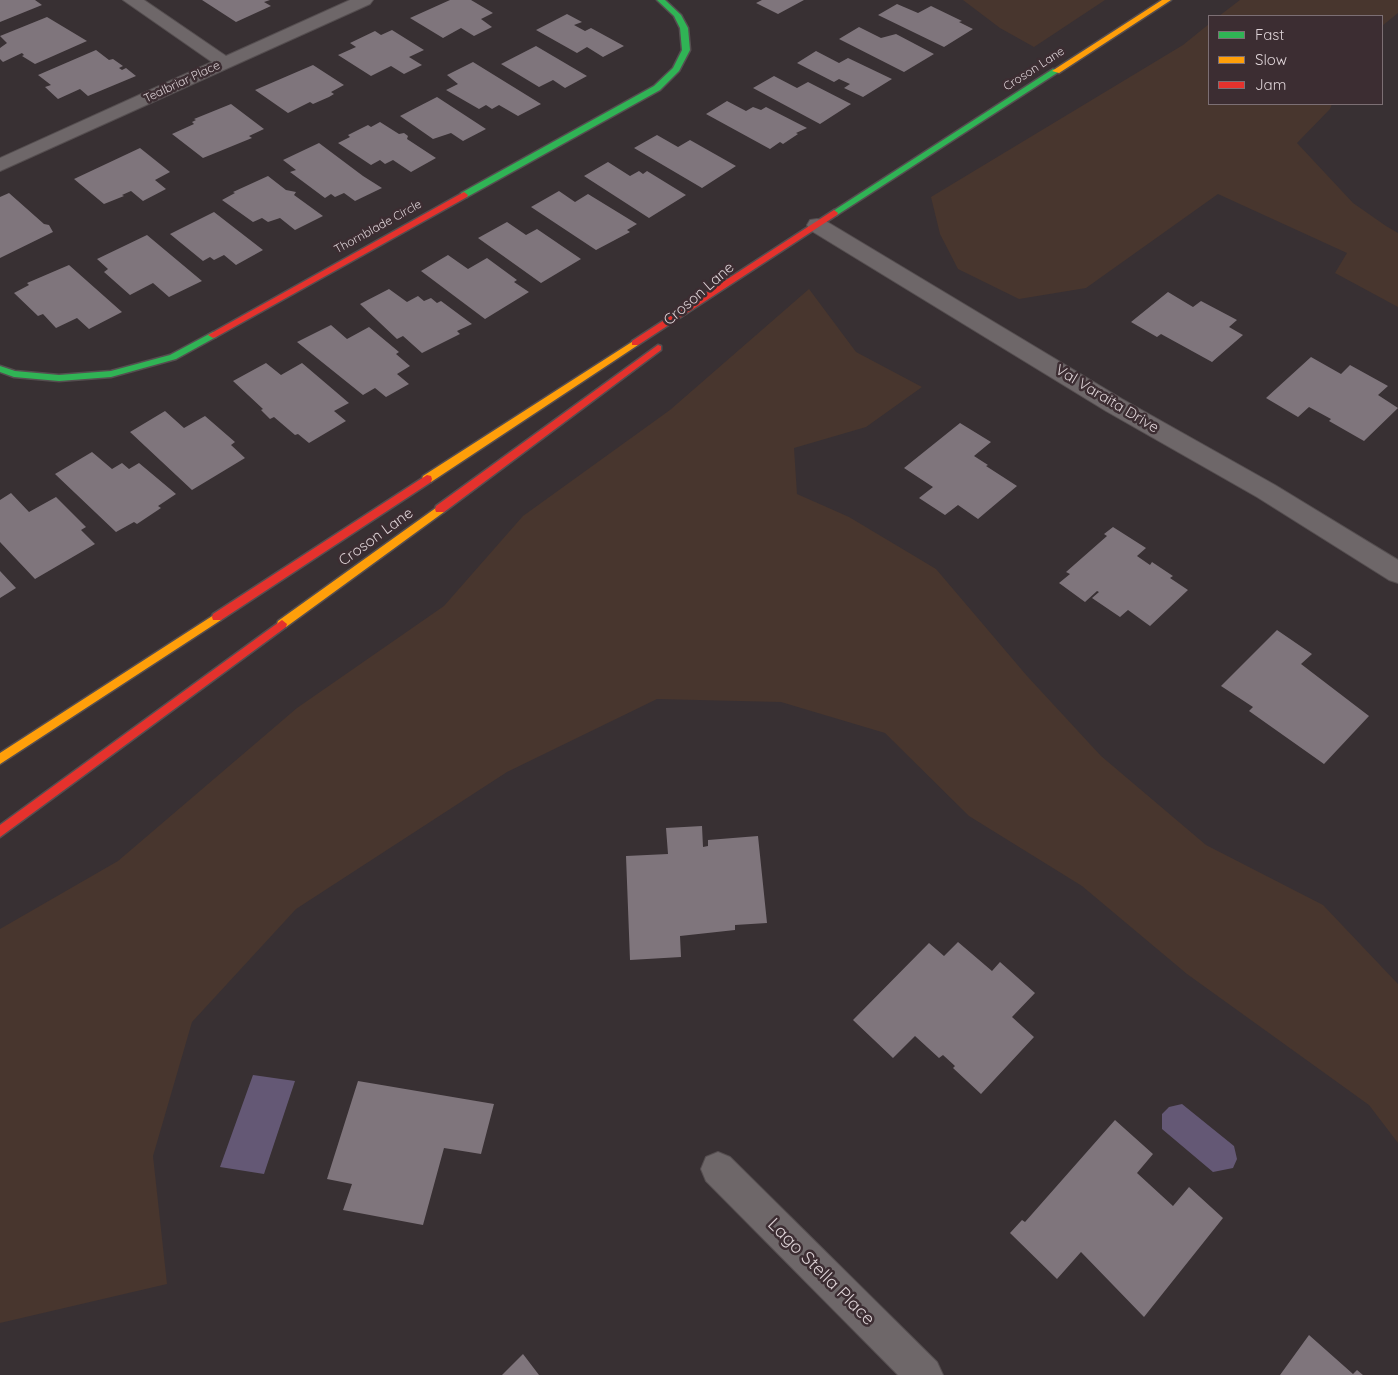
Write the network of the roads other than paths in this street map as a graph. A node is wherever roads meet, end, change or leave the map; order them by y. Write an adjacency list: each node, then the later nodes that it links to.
1 (132, 0): 5 (street)
2 (364, 0): 5 (street, Tealbriar Place)
3 (661, 0): 11 (main road, Thornblade Circle)
4 (1167, 0): 7 (main road, Croson Lane)
5 (225, 63): 6 (street, Tealbriar Place)
6 (0, 165)
7 (817, 225): 8 (main road, Croson Lane); 12 (street, Val Varaita Drive)
8 (764, 258): 9 (main road, Croson Lane); 13 (main road, Croson Lane)
9 (693, 320)
10 (671, 338): 14 (main road, Croson Lane)
11 (0, 369)
12 (1398, 573)
13 (0, 759)
14 (0, 832)
15 (718, 1169): 16 (street, Lago Stella Place)
16 (924, 1375)

